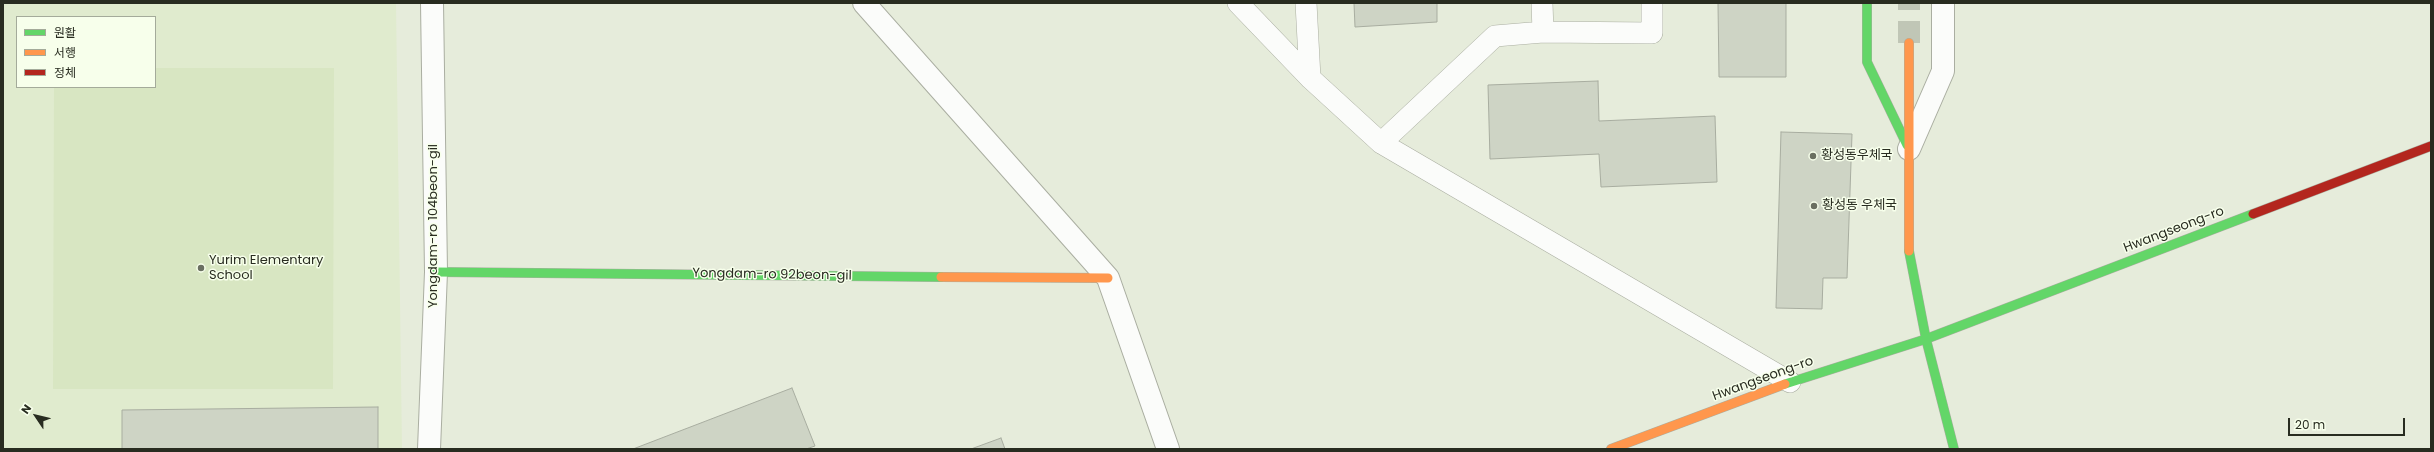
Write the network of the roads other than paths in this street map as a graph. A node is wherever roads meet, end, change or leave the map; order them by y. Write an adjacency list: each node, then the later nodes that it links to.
1 (432, 3): 15 (street, Yongdam-ro 104beon-gil)
2 (864, 3): 16 (street)
3 (1238, 3): 11 (lane)
4 (1306, 3): 11 (lane)
5 (1542, 3): 9 (lane)
6 (1652, 3): 9 (lane)
7 (1867, 3): 14 (street)
8 (1943, 3): 14 (street)
9 (1543, 32): 12 (lane)
10 (1909, 43): 14 (street)
11 (1310, 78): 12 (lane)
12 (1381, 144): 18 (lane)
13 (2431, 146): 17 (street, Hwangseong-ro)
14 (1909, 149): 17 (street)
15 (436, 272): 16 (street, Yongdam-ro 92beon-gil); 19 (street, Yongdam-ro 104beon-gil)
16 (1108, 278): 20 (street)
17 (1926, 339): 18 (street, Hwangseong-ro); 22 (street)
18 (1790, 382): 21 (street, Hwangseong-ro)
19 (429, 449)
20 (1168, 449)
21 (1612, 449)
22 (1954, 449)

